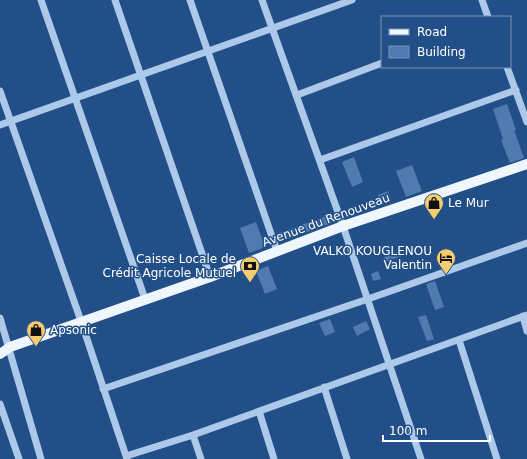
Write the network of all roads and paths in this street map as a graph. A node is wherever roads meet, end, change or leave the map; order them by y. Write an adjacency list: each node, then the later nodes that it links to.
1 (41, 0): 16 (street)
2 (114, 0): 12 (street)
3 (190, 0): 9 (street)
4 (262, 0): 8 (street)
5 (352, 0): 8 (street)
6 (482, 0): 7 (street)
7 (488, 16)
8 (272, 29): 9 (street); 15 (street)
9 (208, 52): 12 (street); 24 (street)
10 (381, 63): 15 (street)
11 (507, 68): 13 (street)
12 (140, 76): 16 (street); 25 (street)
13 (516, 90): 18 (street); 20 (street)
14 (0, 91): 17 (street)
15 (296, 95): 20 (street)
16 (76, 98): 17 (street); 26 (street)
17 (11, 122): 19 (street); 30 (street)
18 (527, 122)
19 (0, 125)
20 (320, 160): 22 (street)
21 (527, 164): 22 (main road, Avenue du Renouveau)
22 (343, 226): 24 (main road, Avenue du Renouveau); 27 (street)
23 (527, 243): 27 (street)
24 (277, 252): 25 (main road, Avenue du Renouveau)
25 (210, 277): 26 (main road, Avenue du Renouveau)
26 (145, 298): 30 (main road, Avenue du Renouveau)
27 (368, 300): 35 (street); 37 (street)
28 (525, 315): 31 (street); 32 (street)
29 (0, 318): 33 (street)
30 (81, 321): 33 (main road, Avenue du Renouveau); 37 (street)
31 (527, 331)
32 (459, 340): 35 (street); 48 (street)
33 (10, 347): 34 (main road, Avenue du Renouveau); 43 (street)
34 (0, 354)
35 (390, 363): 36 (street); 47 (street)
36 (324, 387): 39 (street); 46 (street)
37 (103, 389): 41 (street)
38 (0, 404): 42 (street)
39 (259, 411): 40 (street); 45 (street)
40 (193, 435): 41 (street); 44 (street)
41 (126, 457)
42 (19, 459)
43 (41, 459)
44 (201, 459)
45 (274, 459)
46 (347, 459)
47 (421, 459)
48 (497, 459)

